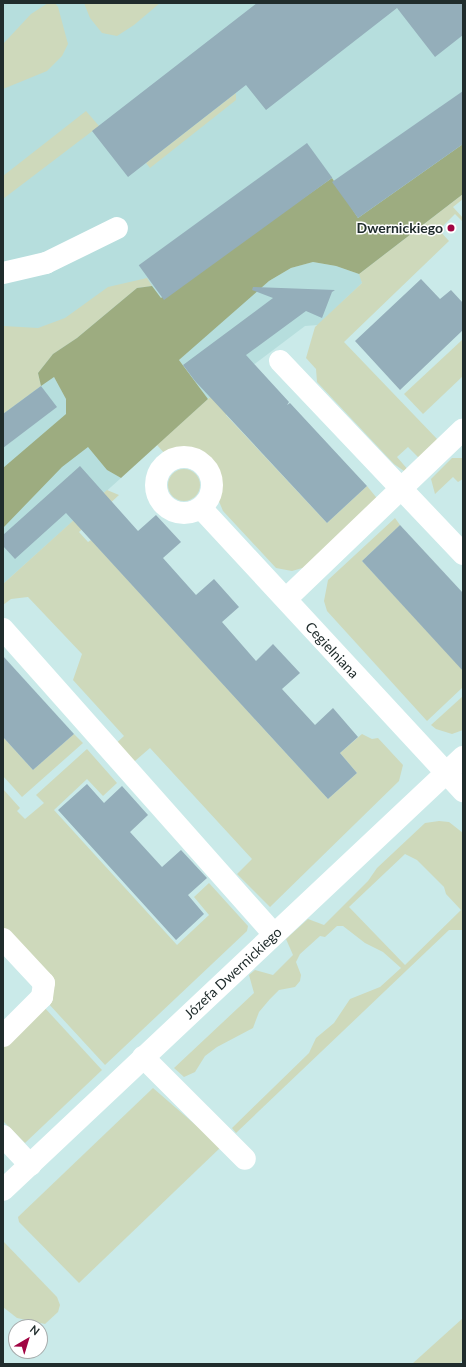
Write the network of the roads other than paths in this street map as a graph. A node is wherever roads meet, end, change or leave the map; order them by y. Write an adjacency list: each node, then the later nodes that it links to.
1 (117, 228): 2 (street)
2 (3, 273)
3 (280, 362): 5 (street)
4 (463, 429): 5 (street)
5 (401, 488): 7 (street); 8 (street)
6 (201, 508): 8 (street, Cegielniana)
7 (463, 554)
8 (286, 599): 11 (street, Cegielniana)
9 (3, 629): 13 (street)
10 (463, 757): 11 (street, Józefa Dwernickiego)
11 (445, 772): 12 (street, Cegielniana); 13 (street, Józefa Dwernickiego)
12 (463, 791)
13 (274, 934): 16 (street, Józefa Dwernickiego)
14 (3, 939): 15 (street)
15 (3, 1036)
16 (143, 1057): 18 (street); 19 (street, Józefa Dwernickiego)
17 (3, 1136): 19 (street)
18 (245, 1159)
19 (30, 1165): 20 (street, Józefa Dwernickiego)
20 (3, 1190)

